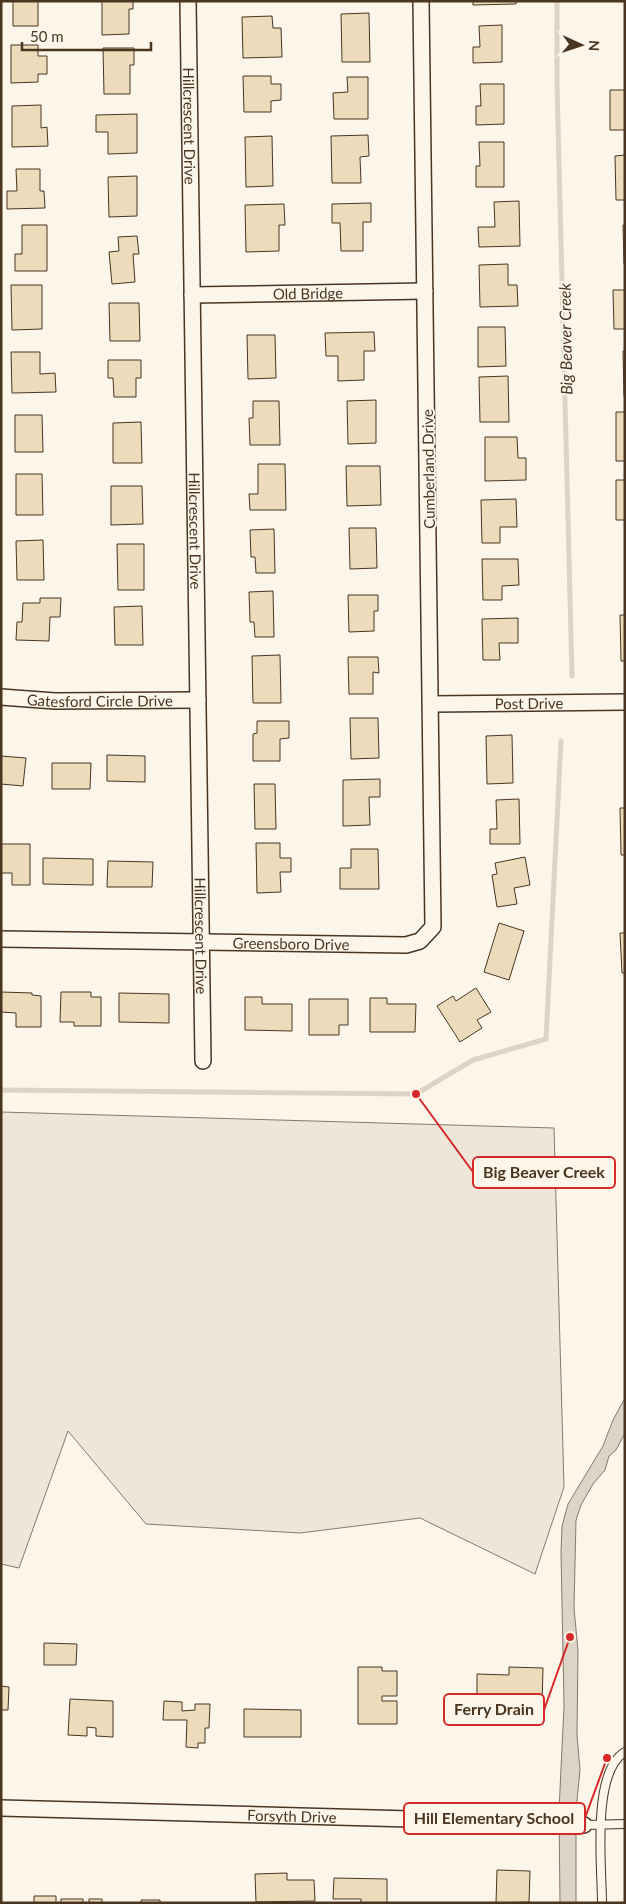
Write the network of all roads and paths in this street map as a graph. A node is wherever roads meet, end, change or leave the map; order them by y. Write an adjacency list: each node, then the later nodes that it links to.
1 (188, 1): 4 (street, Hillcrescent Drive)
2 (421, 1): 3 (street, Cumberland Drive)
3 (425, 291): 4 (street, Old Bridge); 8 (street, Cumberland Drive)
4 (192, 295): 6 (street, Hillcrescent Drive)
5 (1, 697): 6 (street, Gatesford Circle Drive)
6 (198, 700): 11 (street, Hillcrescent Drive)
7 (625, 702): 8 (street, Post Drive)
8 (431, 704): 9 (street, Cumberland Drive)
9 (428, 935): 11 (street, Greensboro Drive)
10 (1, 939): 11 (street, Greensboro Drive)
11 (203, 941): 12 (street, Hillcrescent Drive)
12 (203, 1061)
13 (625, 1752): 15 (lane)
14 (1, 1808): 17 (street, Forsyth Drive)
15 (602, 1824): 16 (lane); 17 (lane); 18 (lane)
16 (625, 1824)
17 (582, 1825)
18 (602, 1903)

